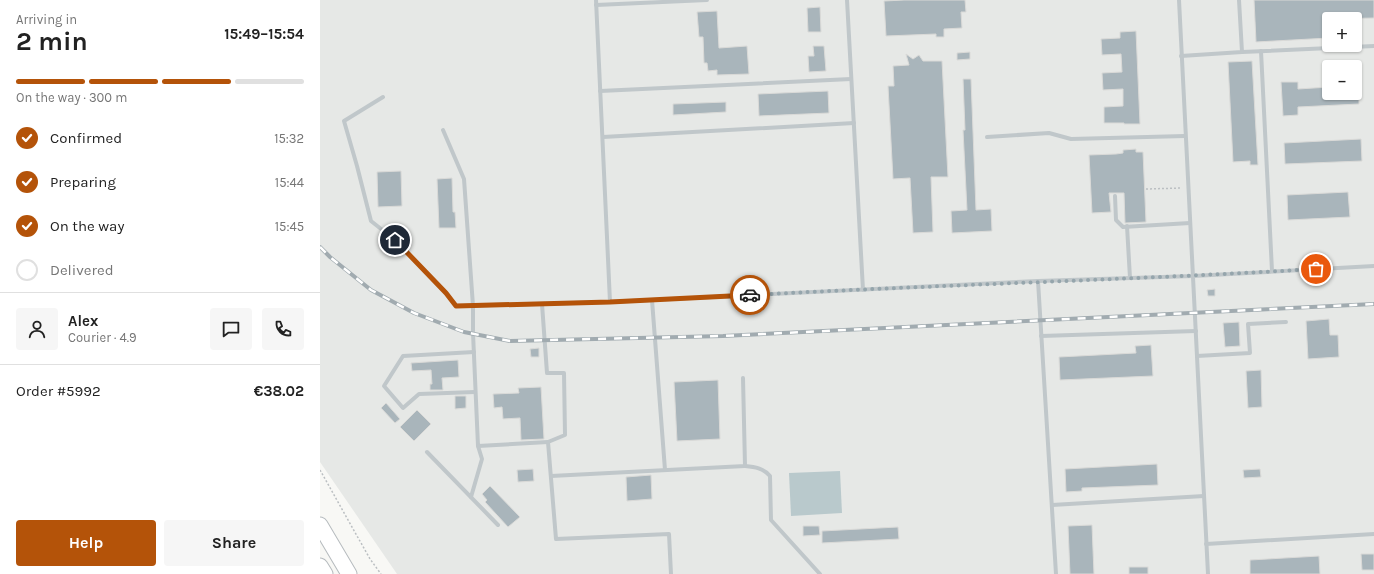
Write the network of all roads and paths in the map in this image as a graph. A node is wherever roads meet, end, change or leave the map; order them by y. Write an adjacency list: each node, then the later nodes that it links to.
1 (596, 0): 6 (lane)
2 (707, 0): 6 (lane)
3 (847, 0): 11 (lane)
4 (1179, 0): 10 (lane)
5 (1239, 0): 9 (lane)
6 (596, 5): 12 (lane)
7 (1374, 46): 8 (lane)
8 (1261, 51): 9 (lane); 25 (lane)
9 (1242, 52): 10 (lane)
10 (1181, 56): 16 (lane)
11 (852, 79): 12 (lane); 14 (lane)
12 (600, 91): 17 (lane)
13 (383, 97): 33 (lane)
14 (854, 123): 17 (lane); 29 (lane)
15 (442, 130): 33 (lane)
16 (1185, 136): 18 (lane); 22 (lane)
17 (602, 137): 31 (lane)
18 (987, 137)
19 (1182, 188): 20 (path)
20 (1146, 189)
21 (1115, 196): 23 (lane)
22 (1190, 223): 23 (lane); 26 (lane)
23 (1127, 226): 27 (lane)
24 (1374, 266): 25 (lane)
25 (1272, 272): 26 (lane)
26 (1193, 276): 27 (lane); 35 (lane)
27 (1130, 278): 28 (lane)
28 (1038, 281): 29 (lane); 36 (lane)
29 (863, 290): 30 (lane)
30 (652, 300): 31 (lane); 46 (lane)
31 (610, 302): 32 (lane)
32 (542, 304): 33 (lane); 41 (lane)
33 (473, 306): 37 (lane)
34 (1286, 322): 38 (lane)
35 (1196, 330): 36 (lane); 38 (lane)
36 (1041, 336): 50 (lane)
37 (474, 352): 40 (lane); 40 (lane)
38 (1197, 356): 48 (lane)
39 (743, 378): 44 (lane)
40 (475, 392): 42 (lane)
41 (548, 442): 42 (lane); 47 (lane)
42 (478, 446): 49 (lane)
43 (427, 452): 49 (lane)
44 (744, 466): 46 (lane); 60 (lane)
45 (320, 470): 58 (path)
46 (664, 470): 47 (lane)
47 (551, 476): 59 (lane)
48 (1204, 496): 50 (lane); 54 (lane)
49 (471, 497): 52 (lane)
50 (1052, 506): 61 (lane)
51 (320, 525): 57 (highway)
52 (498, 525)
53 (1374, 534): 54 (lane)
54 (1206, 544): 62 (lane)
55 (320, 566): 56 (highway)
56 (325, 574)
57 (349, 574)
58 (381, 574)
59 (671, 574)
60 (820, 574)
61 (1056, 574)
62 (1208, 574)

